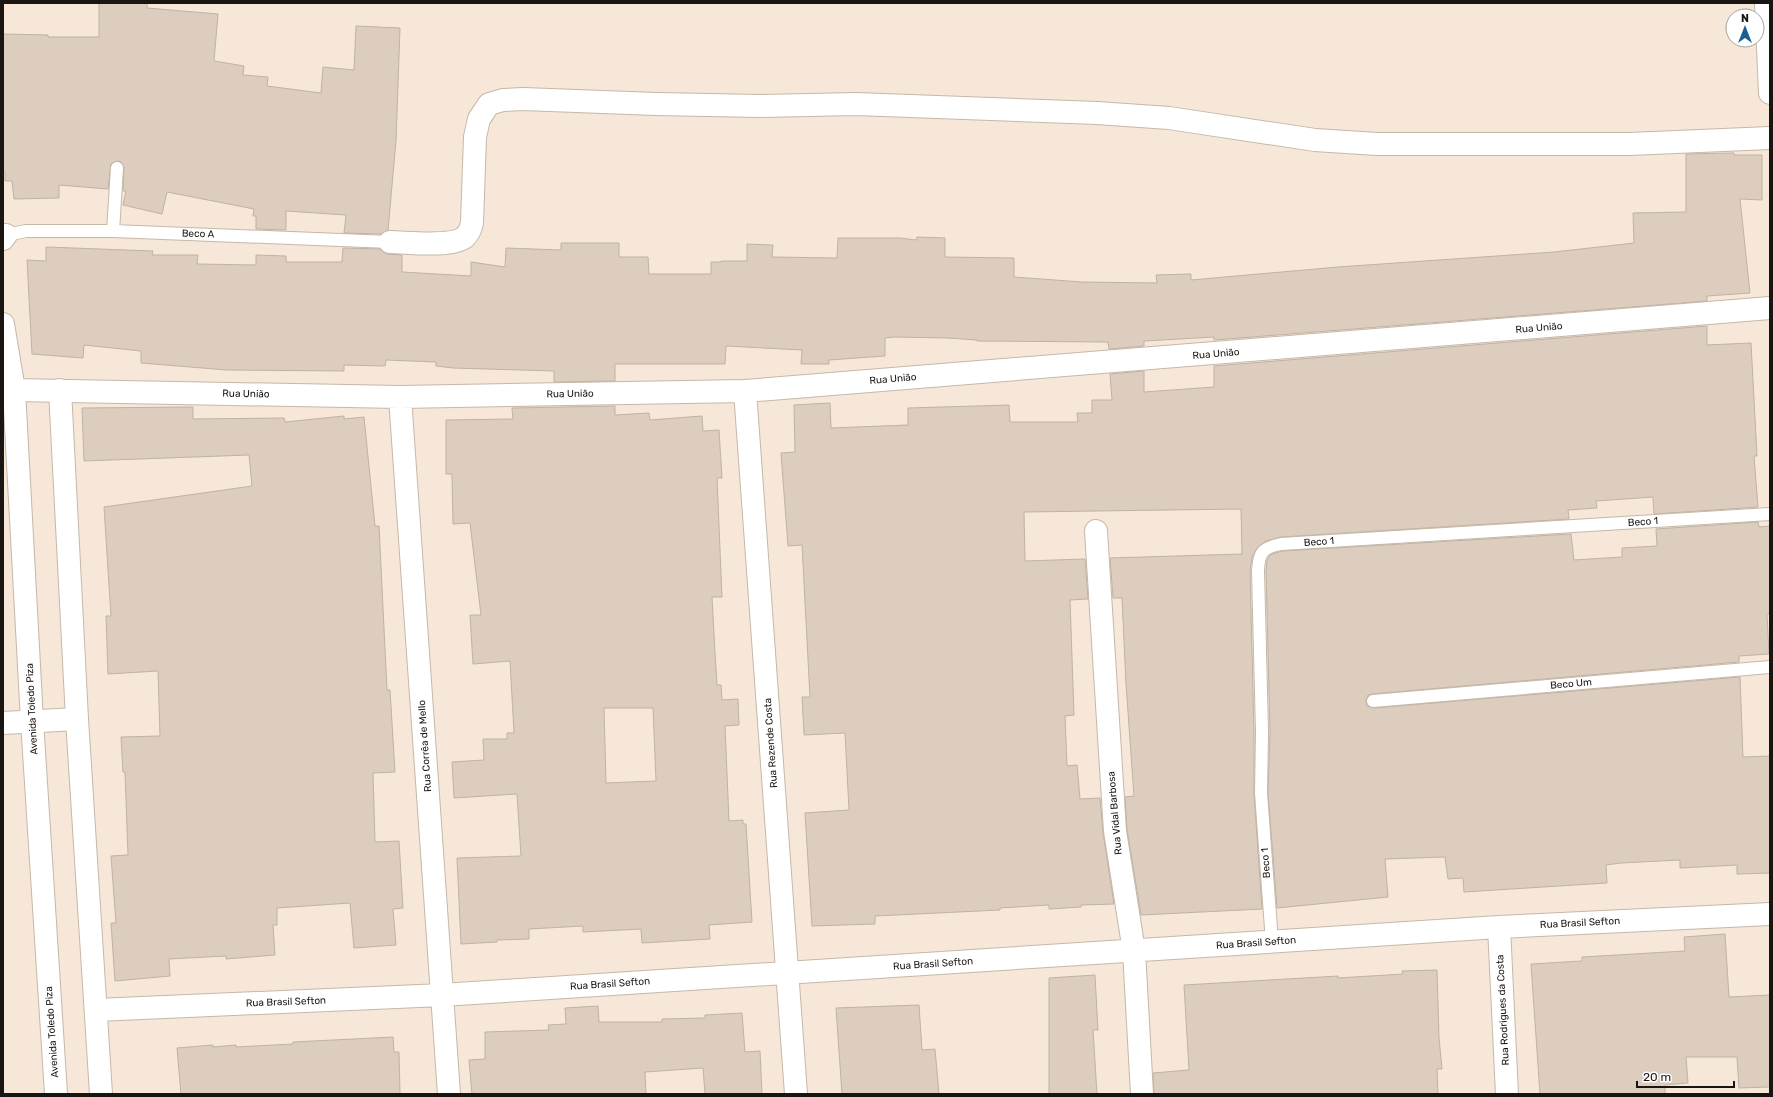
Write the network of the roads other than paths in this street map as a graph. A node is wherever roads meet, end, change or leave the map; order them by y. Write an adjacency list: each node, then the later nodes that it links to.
1 (1766, 3): 2 (street)
2 (1770, 93)
3 (1770, 138): 7 (street)
4 (117, 168): 5 (lane)
5 (113, 231): 6 (lane, Beco A); 7 (lane, Beco A)
6 (4, 237)
7 (390, 242)
8 (1770, 308): 12 (street, Rua União)
9 (3, 324): 10 (street, Avenida Toledo Piza)
10 (14, 390): 11 (street, Rua União); 19 (street, Avenida Toledo Piza)
11 (60, 390): 13 (street, Rua União); 18 (street)
12 (746, 391): 13 (street, Rua União); 25 (street, Rua Rezende Costa)
13 (400, 397): 26 (street, Rua Corrêa de Mello)
14 (1770, 514): 23 (lane, Beco 1)
15 (1096, 531): 24 (street, Rua Vidal Barbosa)
16 (1770, 667): 17 (lane, Beco Um)
17 (1373, 701)
18 (77, 719): 19 (street); 27 (street)
19 (32, 721): 20 (street); 28 (street, Avenida Toledo Piza)
20 (3, 723)
21 (1770, 914): 22 (street, Rua Brasil Sefton)
22 (1499, 927): 23 (street, Rua Brasil Sefton); 33 (street, Rua Rodrigues da Costa)
23 (1272, 942): 24 (street, Rua Brasil Sefton)
24 (1134, 951): 25 (street, Rua Brasil Sefton); 32 (street, Rua Vidal Barbosa)
25 (788, 972): 26 (street, Rua Brasil Sefton); 31 (street, Rua Rezende Costa)
26 (442, 995): 27 (street, Rua Brasil Sefton); 30 (street, Rua Corrêa de Mello)
27 (96, 1010): 29 (street)
28 (56, 1094)
29 (101, 1094)
30 (449, 1094)
31 (796, 1094)
32 (1142, 1094)
33 (1507, 1094)

